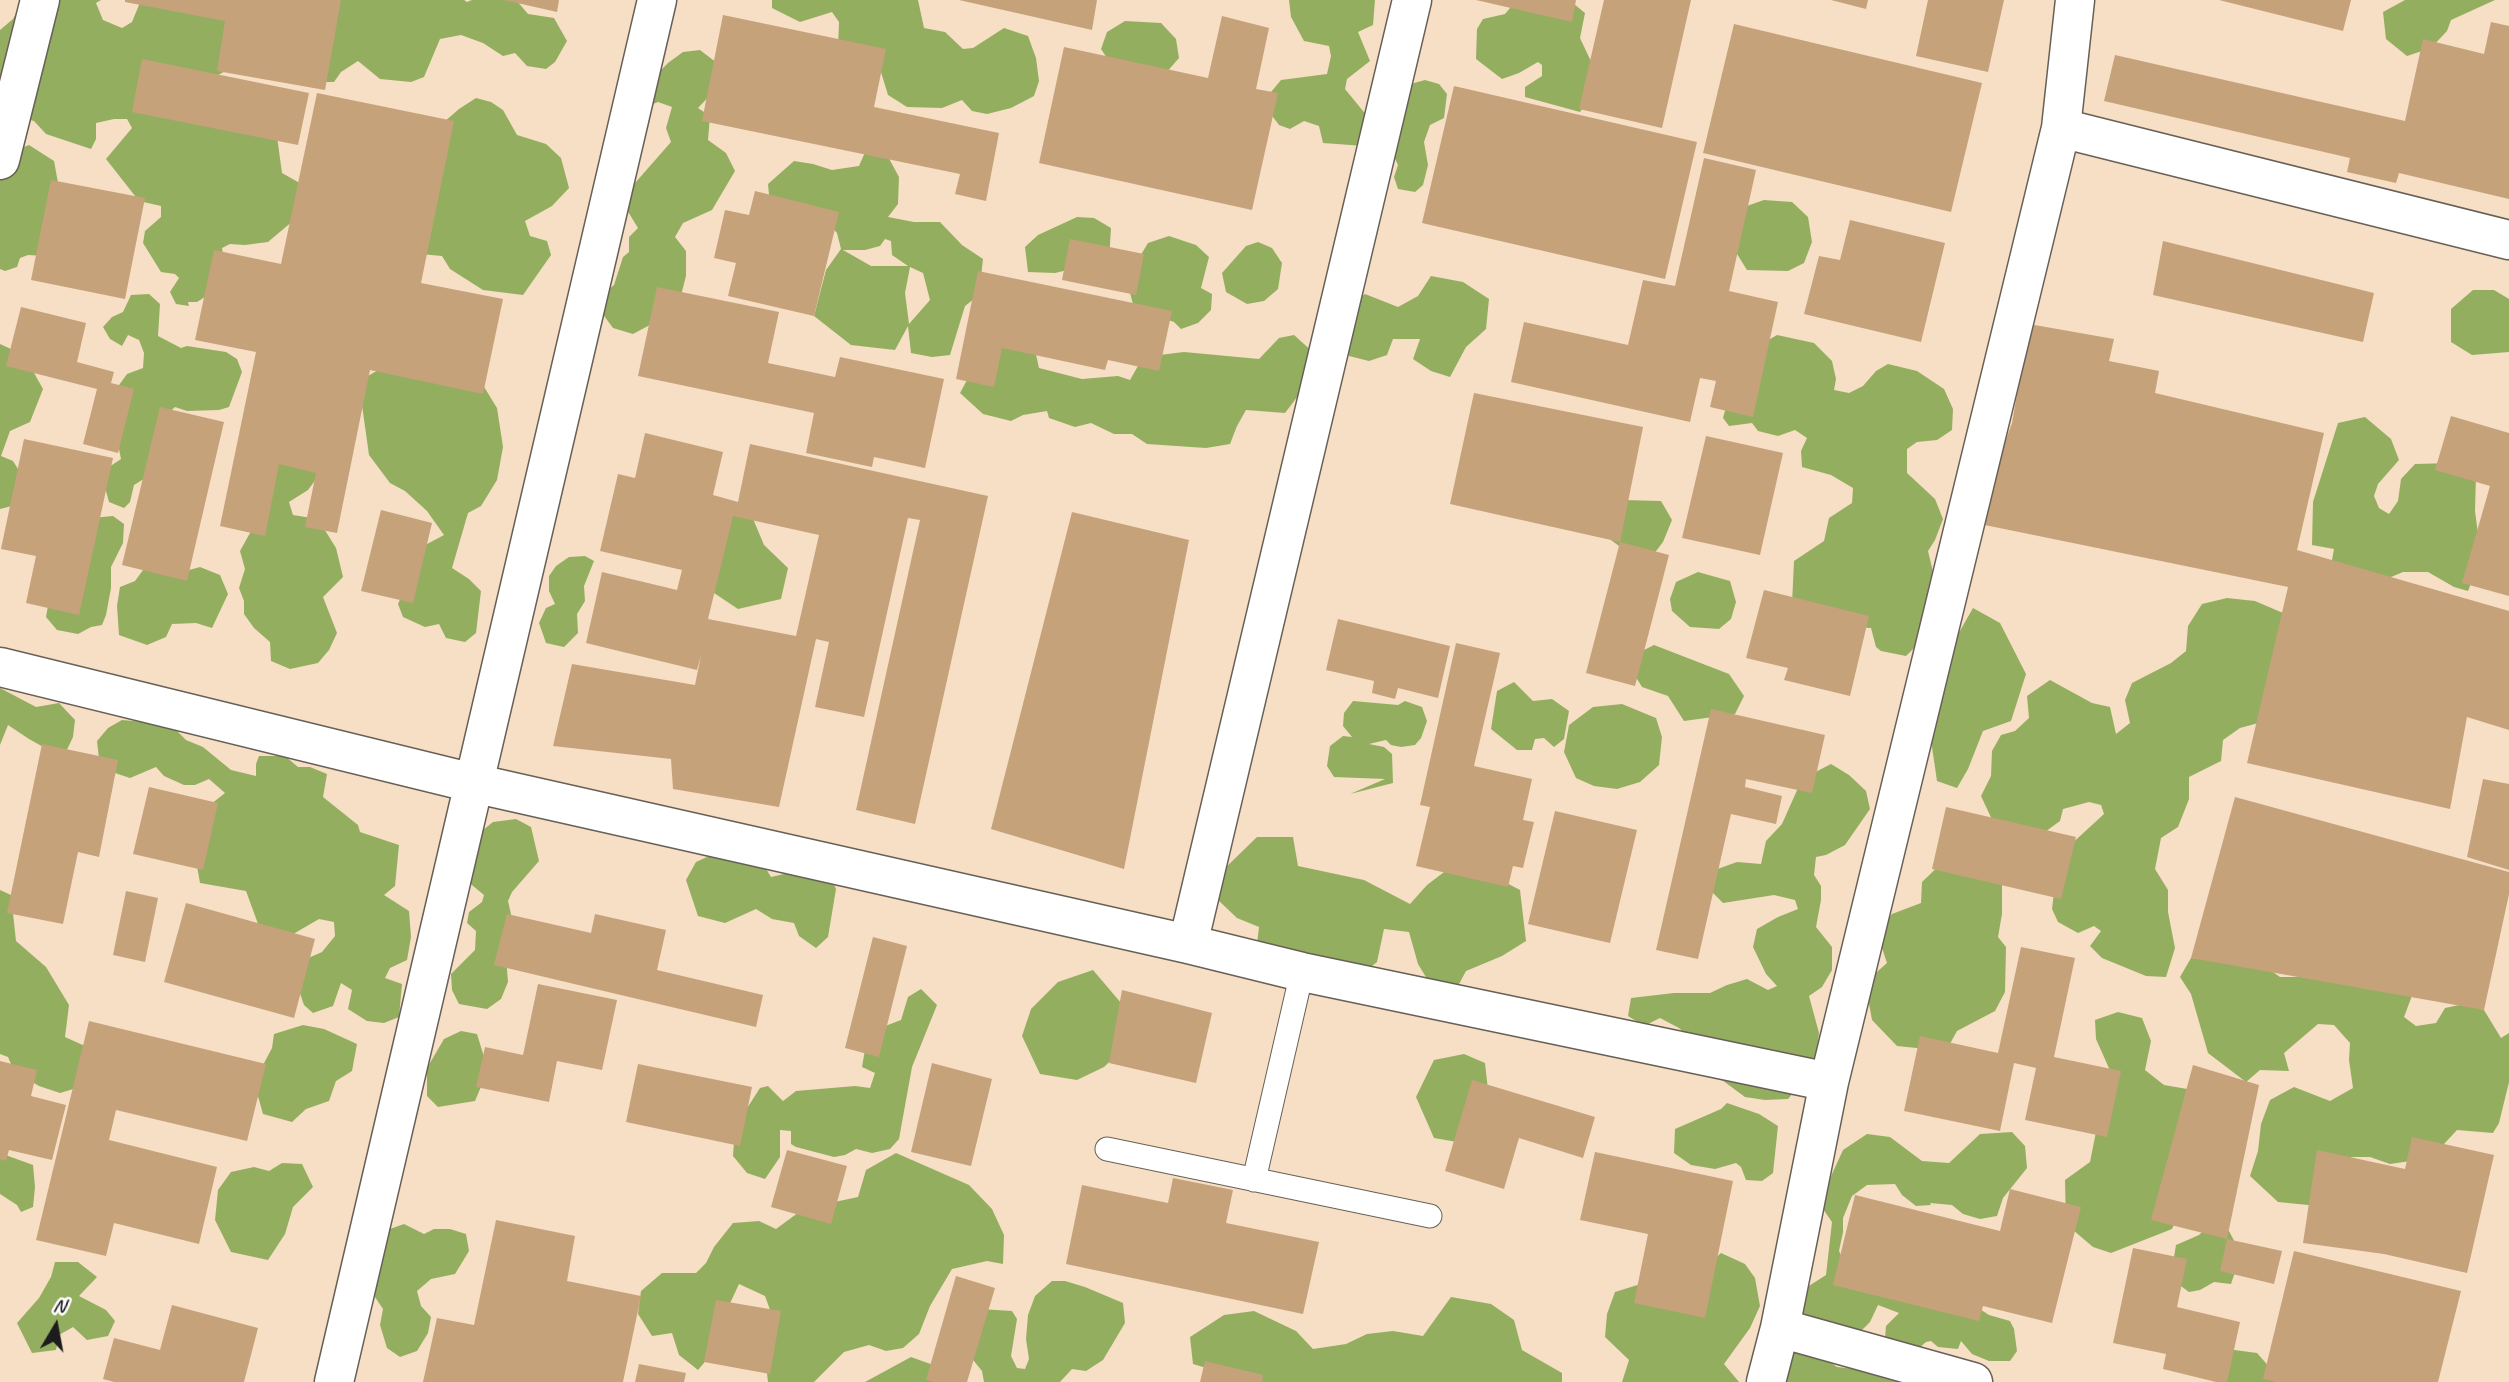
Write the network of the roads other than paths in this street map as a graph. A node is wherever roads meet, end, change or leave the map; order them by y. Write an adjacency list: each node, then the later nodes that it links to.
1 (40, 0): 6 (street)
2 (657, 0): 9 (street)
3 (1412, 0): 10 (street)
4 (2076, 0): 5 (street)
5 (2061, 128): 7 (street); 12 (street)
6 (0, 160)
7 (2509, 240)
8 (0, 667): 9 (street)
9 (473, 783): 10 (street); 17 (street)
10 (1188, 944): 11 (street)
11 (1302, 972): 12 (street); 14 (lane)
12 (1829, 1082): 16 (street)
13 (1107, 1149): 14 (lane)
14 (1254, 1180): 15 (lane)
15 (1430, 1216)
16 (1780, 1328): 18 (street); 19 (street)
17 (334, 1382)
18 (1766, 1382)
19 (1973, 1382)

